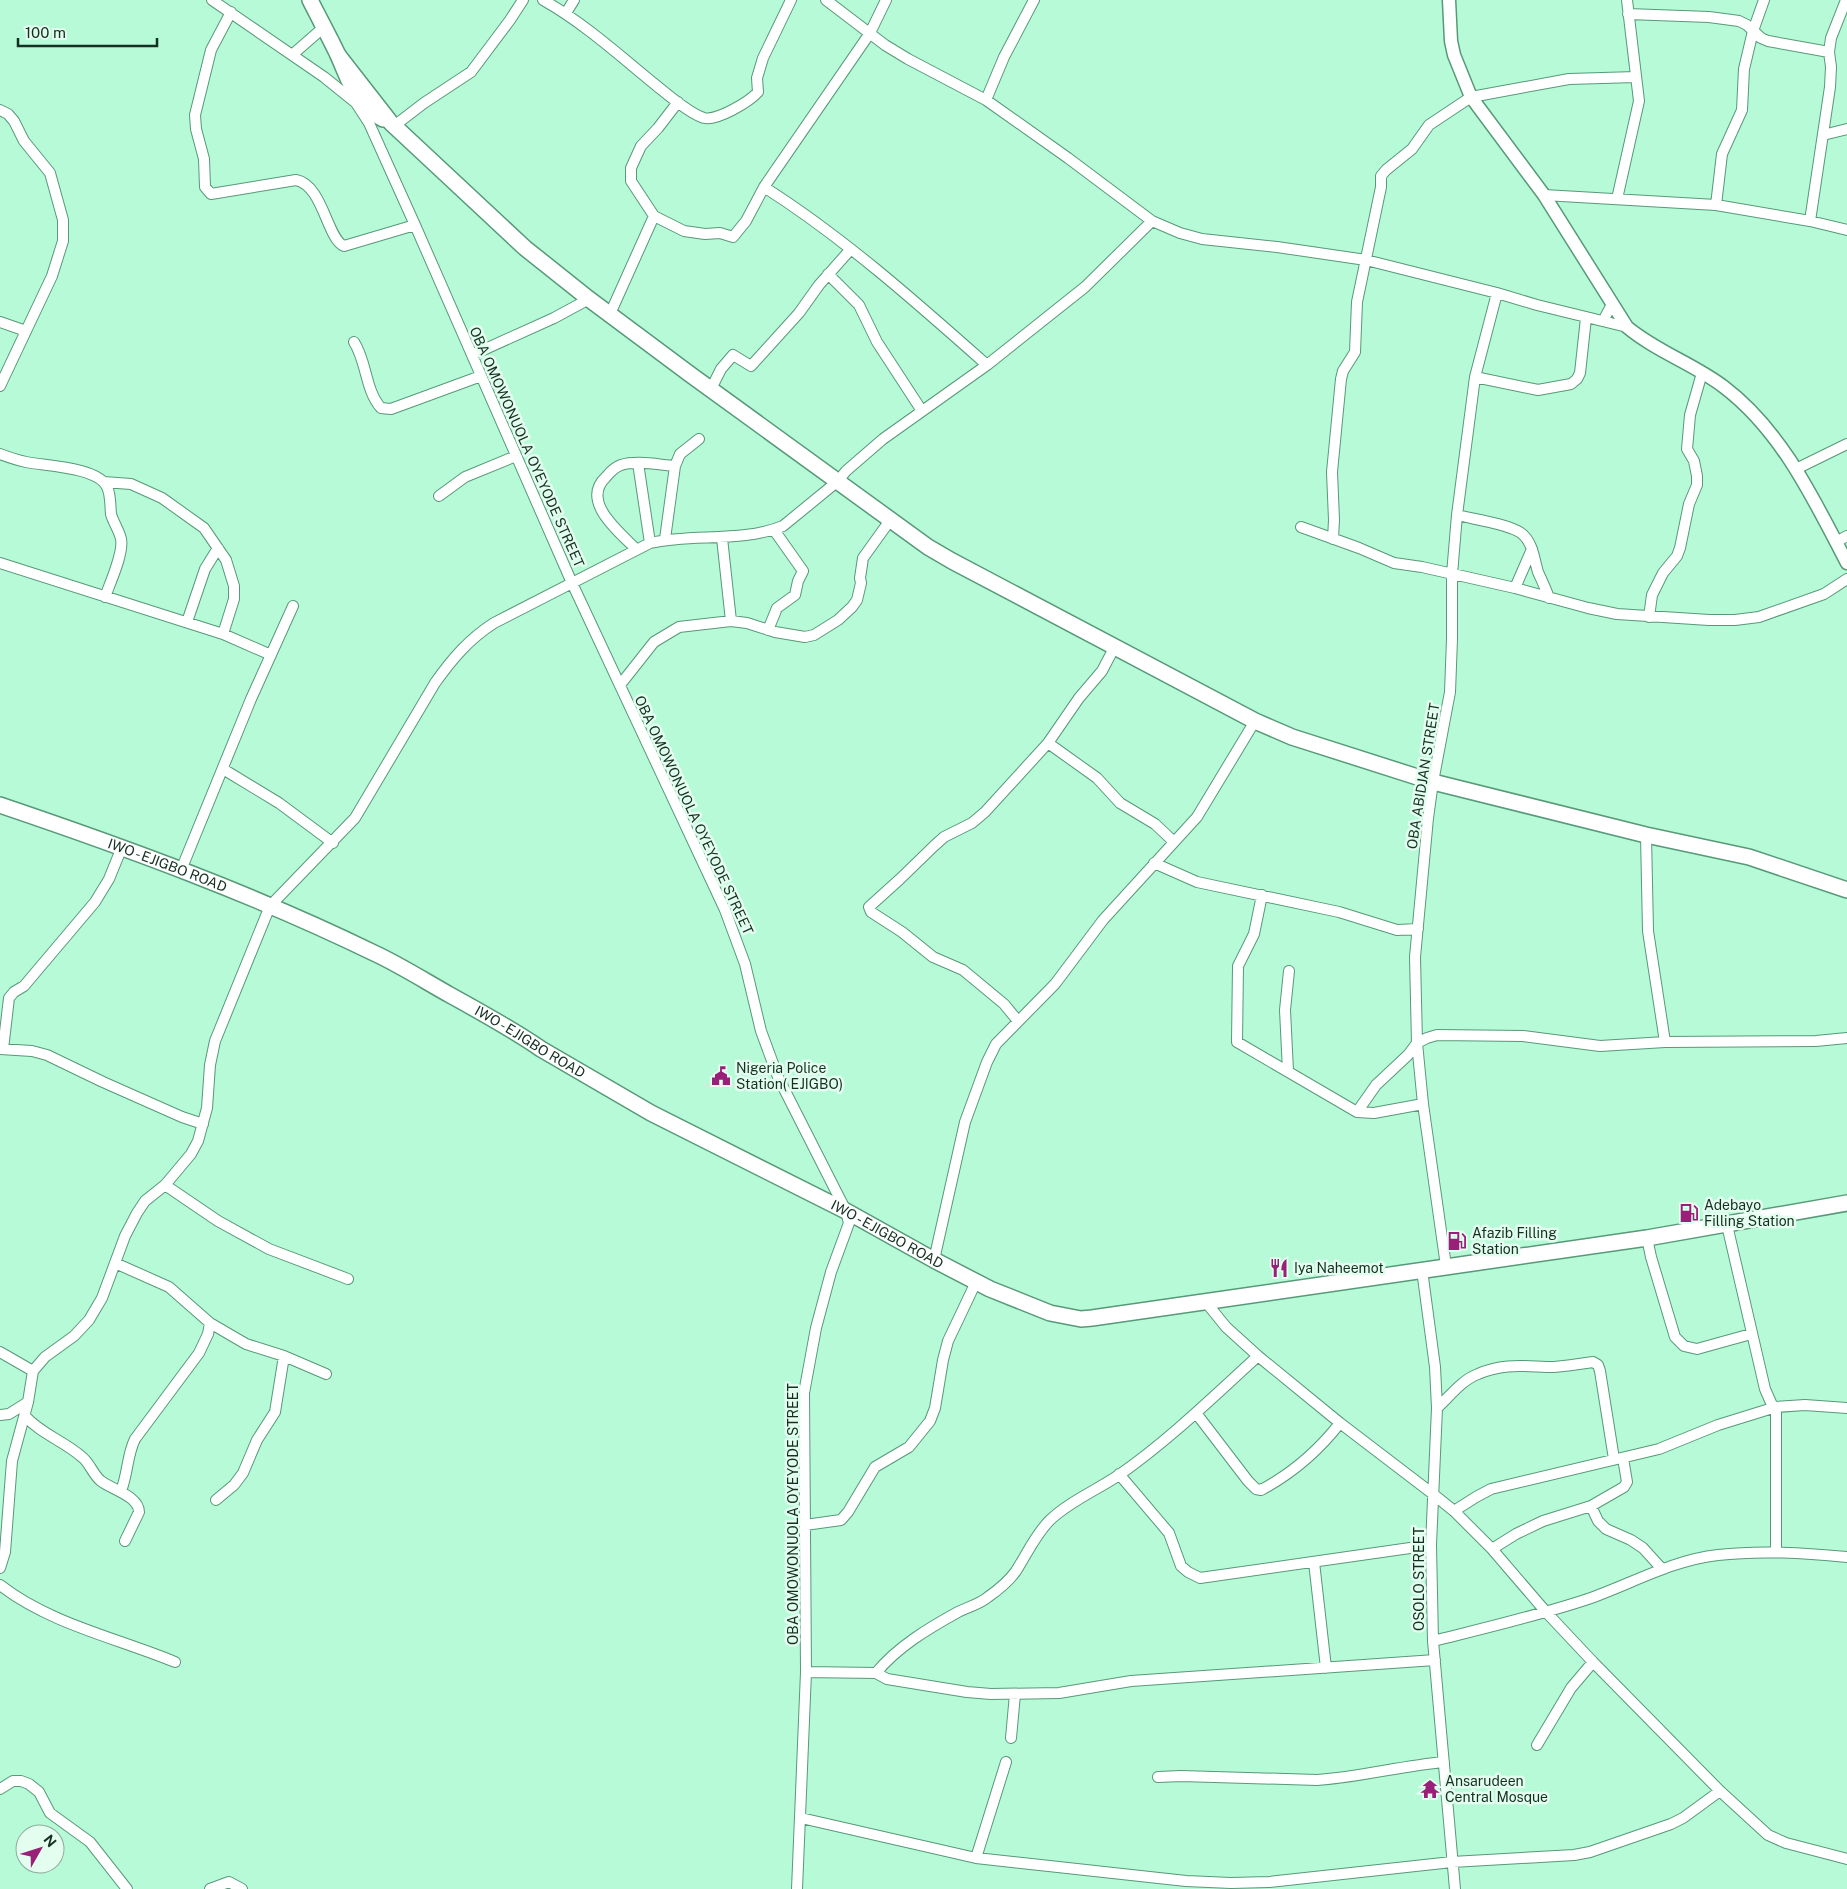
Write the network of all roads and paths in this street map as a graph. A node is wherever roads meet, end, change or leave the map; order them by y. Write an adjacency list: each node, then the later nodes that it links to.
1 (212, 0): 14 (street, OBA OMOWONUOLA OYEYODE STREET)
2 (310, 0): 17 (main road)
3 (523, 0): 29 (street)
4 (543, 0): 15 (street)
5 (574, 0): 15 (street)
6 (791, 0): 27 (street)
7 (826, 0): 19 (street)
8 (886, 0): 19 (street)
9 (1034, 0): 26 (street)
10 (1449, 0): 24 (street)
11 (1627, 0): 16 (street)
12 (1764, 0): 18 (street)
13 (1846, 0): 20 (street)
14 (231, 12): 21 (street, OBA OMOWONUOLA OYEYODE STREET); 39 (street)
15 (566, 13): 27 (street)
16 (1628, 14): 18 (street); 23 (street)
17 (324, 27): 21 (street); 22 (main road)
18 (1753, 32): 20 (street); 35 (street)
19 (870, 33): 26 (street); 32 (street)
20 (1829, 52): 31 (street)
21 (292, 55): 25 (street, OBA OMOWONUOLA OYEYODE STREET)
22 (338, 55): 25 (main road); 29 (main road)
23 (1636, 77): 24 (street); 34 (street)
24 (1471, 98): 33 (street); 42 (street)
25 (357, 100): 29 (main road); 39 (street, OBA OMOWONUOLA OYEYODE STREET)
26 (986, 100): 37 (street)
27 (678, 102): 36 (street)
28 (0, 110): 52 (street)
29 (393, 125): 45 (main road)
30 (1847, 130): 31 (street)
31 (1823, 135): 38 (street)
32 (764, 187): 36 (street); 41 (street)
33 (1544, 195): 34 (street); 46 (street)
34 (1617, 199): 35 (street)
35 (1716, 205): 38 (street)
36 (654, 216): 47 (street)
37 (1152, 221): 42 (street); 55 (street)
38 (1810, 221): 40 (street)
39 (415, 225): 54 (street, OBA OMOWONUOLA OYEYODE STREET)
40 (1847, 230)
41 (850, 250): 43 (street); 55 (street)
42 (1366, 260): 44 (street); 77 (street)
43 (828, 274): 60 (street); 61 (street)
44 (1497, 293): 48 (street); 58 (street, OBA ABIDJAN STREET)
45 (589, 299): 47 (main road); 54 (street)
46 (1612, 304): 49 (street); 51 (street)
47 (610, 314): 60 (main road)
48 (1586, 318): 49 (street); 58 (street)
49 (1602, 321): 51 (street)
50 (0, 322): 52 (street)
51 (1627, 327): 56 (street)
52 (26, 331): 59 (street)
53 (354, 342): 57 (street)
54 (472, 355): 57 (street, OBA OMOWONUOLA OYEYODE STREET)
55 (987, 365): 61 (street)
56 (1702, 373): 68 (street); 93 (street)
57 (481, 376): 65 (street, OBA OMOWONUOLA OYEYODE STREET)
58 (1475, 377): 72 (street, OBA ABIDJAN STREET)
59 (0, 386)
60 (711, 389): 70 (main road)
61 (922, 411): 70 (street)
62 (699, 439): 67 (street)
63 (1847, 444): 68 (street)
64 (0, 454): 69 (street)
65 (516, 456): 71 (street); 88 (street, OBA OMOWONUOLA OYEYODE STREET)
66 (638, 463): 67 (street); 80 (street); 82 (street)
67 (675, 466): 79 (street)
68 (1796, 469): 78 (street)
69 (104, 482): 81 (street); 90 (street)
70 (838, 482): 73 (main road); 75 (street)
71 (439, 496)
72 (1457, 515): 83 (street); 86 (street, OBA ABIDJAN STREET)
73 (891, 519): 96 (street); 98 (main road)
74 (1301, 527): 77 (street)
75 (774, 530): 76 (street); 96 (street)
76 (722, 538): 79 (street); 94 (street)
77 (1333, 539): 86 (street)
78 (1842, 539): 85 (street)
79 (665, 540): 80 (street)
80 (650, 543): 82 (street)
81 (218, 548): 95 (street); 97 (street)
82 (636, 549): 88 (street)
83 (1532, 550): 89 (street); 91 (street)
84 (0, 563): 90 (street)
85 (1847, 563)
86 (1452, 574): 89 (street); 104 (street, OBA ABIDJAN STREET)
87 (1847, 579): 93 (street)
88 (572, 583): 100 (street, OBA OMOWONUOLA OYEYODE STREET); 108 (street)
89 (1515, 588): 91 (street)
90 (105, 597): 95 (street)
91 (1549, 598): 93 (street)
92 (293, 606): 99 (street)
93 (1649, 617)
94 (731, 621): 96 (street); 100 (street)
95 (187, 622): 97 (street)
96 (768, 630)
97 (223, 634): 99 (street)
98 (1114, 648): 101 (main road); 102 (street)
99 (271, 654): 103 (street)
100 (620, 685): 128 (street, OBA OMOWONUOLA OYEYODE STREET)
101 (1255, 721): 104 (main road); 107 (street)
102 (1048, 743): 107 (street); 117 (street)
103 (223, 769): 108 (street); 111 (street)
104 (1433, 782): 106 (main road); 115 (street, OBA ABIDJAN STREET)
105 (0, 805): 109 (main road, IWO - EJIGBO ROAD)
106 (1646, 835): 112 (main road); 119 (street)
107 (1173, 841): 110 (street)
108 (334, 843): 114 (street)
109 (122, 847): 111 (main road, IWO - EJIGBO ROAD); 121 (street)
110 (1154, 863): 113 (street); 117 (street)
111 (181, 870): 114 (main road, IWO - EJIGBO ROAD)
112 (1847, 890)
113 (1262, 895): 115 (street); 122 (street)
114 (270, 906): 125 (street); 128 (main road, IWO - EJIGBO ROAD)
115 (1418, 929): 120 (street, OBA ABIDJAN STREET)
116 (1289, 971): 122 (street)
117 (1018, 1022): 131 (street)
118 (1847, 1038): 119 (street)
119 (1665, 1042): 120 (street)
120 (1417, 1043): 123 (street, OBA ABIDJAN STREET); 124 (street)
121 (2, 1049): 125 (street)
122 (1288, 1071): 124 (street)
123 (1423, 1104): 124 (street); 133 (street, OBA ABIDJAN STREET)
124 (1357, 1112)
125 (203, 1124): 126 (street)
126 (165, 1185): 132 (street); 135 (street)
127 (1847, 1203): 129 (main road, IWO - EJIGBO ROAD)
128 (846, 1211): 131 (main road, IWO - EJIGBO ROAD); 160 (street, OBA OMOWONUOLA OYEYODE STREET)
129 (1727, 1224): 130 (main road, IWO - EJIGBO ROAD); 139 (street)
130 (1647, 1238): 133 (main road, IWO - EJIGBO ROAD); 139 (street)
131 (934, 1260): 136 (main road, IWO - EJIGBO ROAD)
132 (115, 1262): 138 (street); 143 (street)
133 (1446, 1266): 134 (main road, IWO - EJIGBO ROAD)
134 (1422, 1270): 137 (main road, IWO - EJIGBO ROAD); 147 (street, OSOLO STREET)
135 (348, 1279)
136 (976, 1282): 137 (main road, IWO - EJIGBO ROAD); 160 (street)
137 (1205, 1300): 142 (street)
138 (210, 1323): 141 (street); 155 (street)
139 (1751, 1334): 146 (street)
140 (0, 1352): 143 (street)
141 (284, 1356): 144 (street); 157 (street)
142 (1258, 1356): 149 (street); 152 (street)
143 (33, 1371): 145 (street)
144 (326, 1374)
145 (28, 1402): 150 (street); 151 (street)
146 (1776, 1407): 148 (street); 153 (street); 164 (street)
147 (1438, 1408): 153 (street); 156 (street, OSOLO STREET)
148 (1847, 1408)
149 (1196, 1413): 152 (street); 154 (street)
150 (0, 1415)
151 (25, 1416): 155 (street); 167 (street)
152 (1340, 1423): 156 (street)
153 (1619, 1459): 158 (street); 159 (street)
154 (1119, 1474): 166 (street); 177 (street)
155 (121, 1490): 161 (street)
156 (1433, 1494): 159 (street); 162 (street, OSOLO STREET)
157 (216, 1500)
158 (1591, 1506): 163 (street); 168 (street)
159 (1454, 1511): 163 (street)
160 (805, 1525): 176 (street, OBA OMOWONUOLA OYEYODE STREET)
161 (125, 1541)
162 (1432, 1545): 166 (street); 171 (street, OSOLO STREET)
163 (1492, 1549): 170 (street)
164 (1776, 1552): 165 (street); 168 (street)
165 (1847, 1557)
166 (1314, 1562): 175 (street)
167 (0, 1568)
168 (1662, 1569): 170 (street)
169 (0, 1585): 173 (street)
170 (1546, 1612): 171 (street); 174 (street)
171 (1433, 1641): 172 (street, OSOLO STREET)
172 (1435, 1660): 175 (street); 182 (street, OSOLO STREET)
173 (175, 1662)
174 (1593, 1662): 180 (street); 185 (street)
175 (1326, 1668): 178 (street)
176 (806, 1672): 177 (street); 186 (street, OBA OMOWONUOLA OYEYODE STREET)
177 (876, 1673): 178 (street)
178 (1015, 1694): 179 (street)
179 (1011, 1738)
180 (1537, 1745)
181 (1006, 1762): 187 (street)
182 (1444, 1762): 183 (street); 189 (street, OSOLO STREET)
183 (1158, 1777)
184 (0, 1789): 190 (street)
185 (1720, 1791): 188 (street); 189 (street)
186 (801, 1818): 187 (street); 193 (street, OBA OMOWONUOLA OYEYODE STREET)
187 (976, 1858): 189 (street)
188 (1847, 1859)
189 (1452, 1862): 194 (street, OSOLO STREET)
190 (125, 1888)
191 (210, 1889): 192 (street)
192 (242, 1889)
193 (796, 1889)
194 (1455, 1889)

